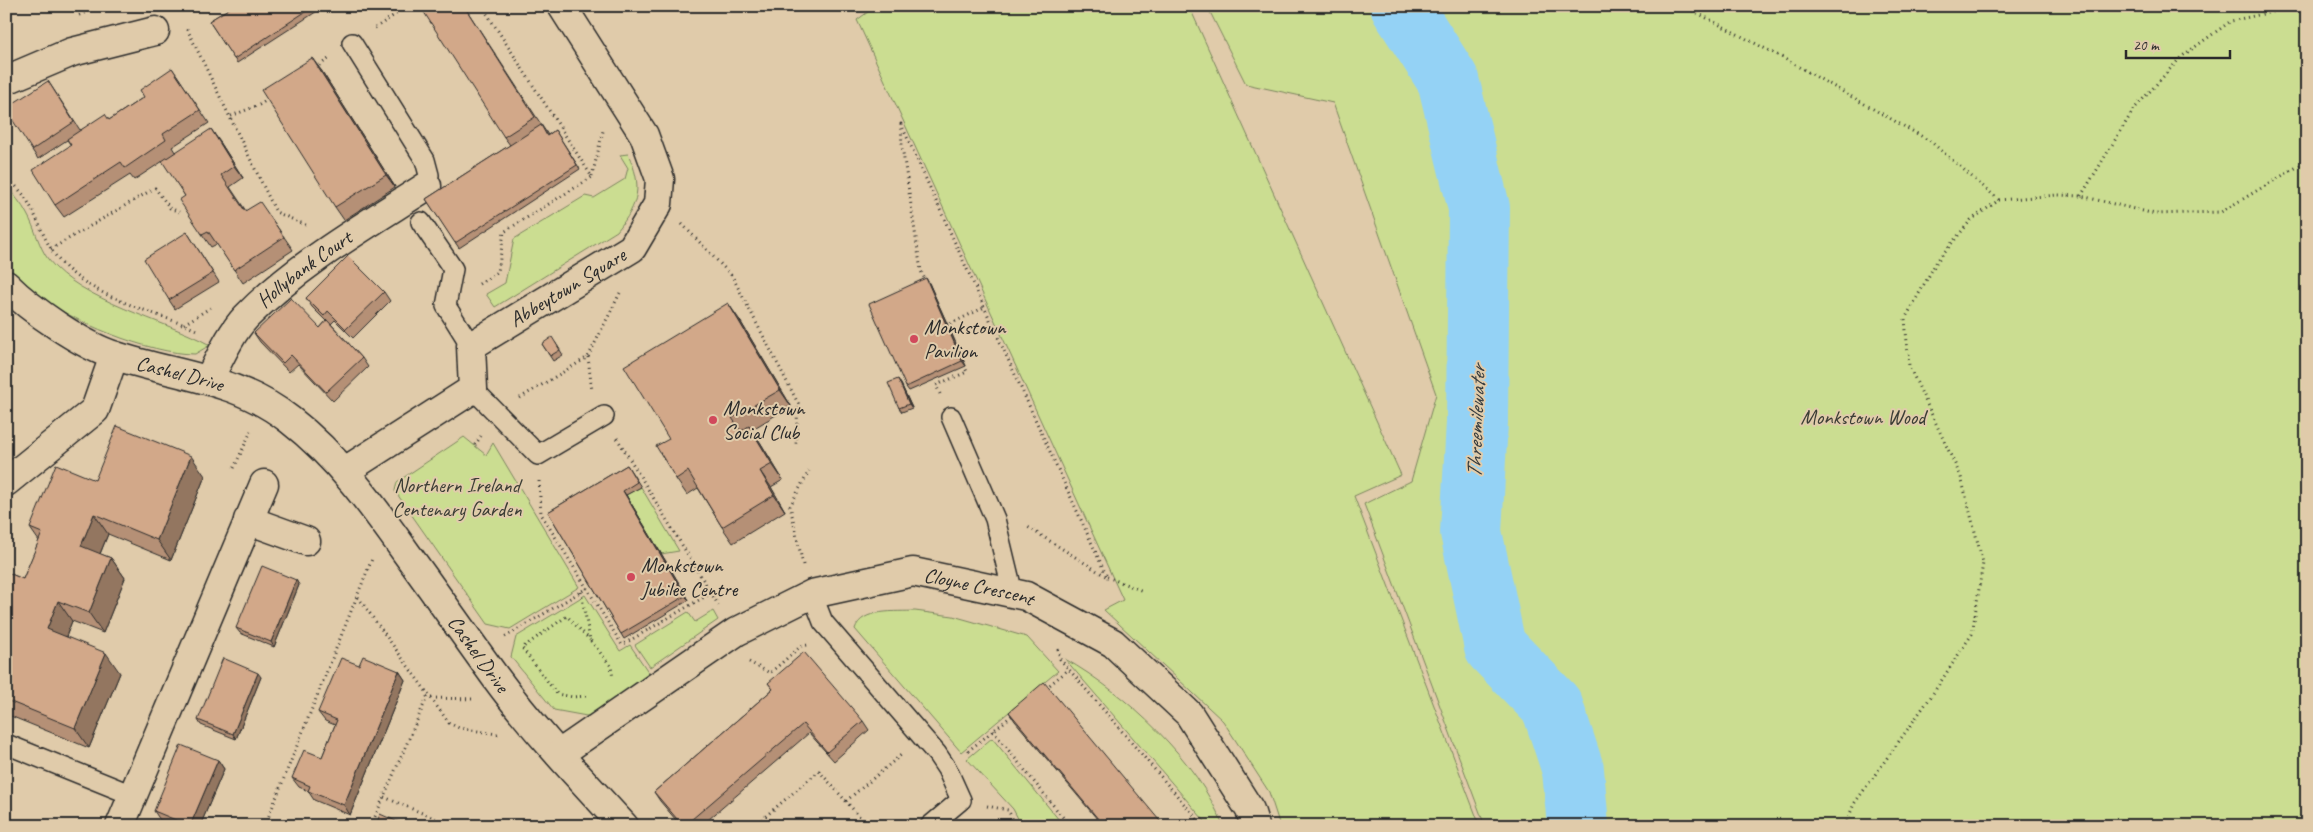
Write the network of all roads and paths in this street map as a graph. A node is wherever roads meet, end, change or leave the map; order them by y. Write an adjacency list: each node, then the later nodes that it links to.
1 (408, 6): 8 (path)
2 (482, 6): 16 (path)
3 (562, 6): 12 (street, Abbeytown Square)
4 (1684, 6): 19 (path)
5 (2299, 6): 18 (path)
6 (187, 28): 13 (path)
7 (155, 31): 10 (street)
8 (352, 44): 9 (path); 17 (lane)
9 (313, 69)
10 (6, 80)
11 (274, 95): 13 (path)
12 (624, 104): 16 (path); 20 (street, Abbeytown Square)
13 (231, 116): 23 (path)
14 (2307, 161): 18 (path)
15 (6, 175): 24 (path)
16 (592, 177): 25 (path)
17 (427, 186): 23 (street, Hollybank Court)
18 (2081, 196): 19 (path)
19 (1999, 200): 96 (path)
20 (658, 204): 34 (street, Abbeytown Square); 44 (path)
21 (179, 212): 24 (path)
22 (421, 222): 34 (lane)
23 (332, 248): 33 (street, Hollybank Court)
24 (51, 249): 33 (path)
25 (498, 272)
26 (6, 285): 35 (street, Cashel Drive)
27 (928, 287): 29 (path)
28 (621, 292): 37 (path)
29 (985, 307): 31 (path); 55 (path)
30 (942, 318): 31 (path)
31 (946, 326): 32 (path)
32 (950, 334)
33 (227, 343): 38 (street, Hollybank Court)
34 (471, 346): 39 (street)
35 (114, 356): 38 (street, Cashel Drive); 49 (street)
36 (960, 356): 42 (path)
37 (588, 357): 40 (path); 41 (path)
38 (209, 379): 47 (street, Cashel Drive)
39 (473, 389): 40 (lane); 47 (street)
40 (496, 412): 45 (lane)
41 (604, 416): 45 (lane); 60 (path)
42 (951, 417): 51 (lane)
43 (244, 445): 46 (path)
44 (796, 446)
45 (538, 455): 56 (path)
46 (238, 459)
47 (345, 471): 53 (street, Cashel Drive)
48 (809, 471): 61 (path)
49 (6, 482)
50 (264, 484): 52 (street)
51 (987, 499): 55 (path); 59 (lane)
52 (248, 520): 54 (street); 80 (street)
53 (393, 534): 62 (path); 69 (street, Cashel Drive)
54 (306, 541)
55 (1107, 577): 57 (path)
56 (587, 588): 58 (path); 60 (path)
57 (1143, 591)
58 (581, 592): 65 (path); 67 (path)
59 (1007, 592): 61 (street, Cloyne Crescent); 63 (street, Cloyne Crescent)
60 (711, 593): 66 (path)
61 (812, 594): 66 (street, Cloyne Crescent); 82 (lane)
62 (357, 597): 72 (path); 85 (path)
63 (1050, 609): 70 (path); 95 (street, Cloyne Crescent)
64 (541, 610): 65 (path)
65 (543, 614): 69 (path)
66 (726, 638): 68 (path); 79 (street, Cloyne Crescent)
67 (590, 640): 71 (path); 74 (path)
68 (812, 644)
69 (478, 653): 76 (street, Cashel Drive)
70 (1069, 669): 73 (path); 94 (path)
71 (606, 684)
72 (428, 694): 76 (path); 81 (path)
73 (1038, 694)
74 (593, 695)
75 (1015, 713): 93 (path)
76 (526, 717): 79 (street, Cashel Drive)
77 (6, 744): 80 (lane)
78 (902, 751): 83 (path)
79 (559, 754): 88 (street, Cashel Drive)
80 (132, 795): 84 (street)
81 (384, 797): 86 (path); 87 (path)
82 (961, 800): 91 (lane); 92 (path)
83 (846, 801): 89 (path); 90 (path)
84 (120, 826)
85 (268, 826)
86 (371, 826)
87 (453, 826)
88 (624, 826)
89 (754, 826)
90 (868, 826)
91 (930, 826)
92 (1016, 826)
93 (1070, 826)
94 (1203, 826)
95 (1255, 826)
96 (1845, 826)

